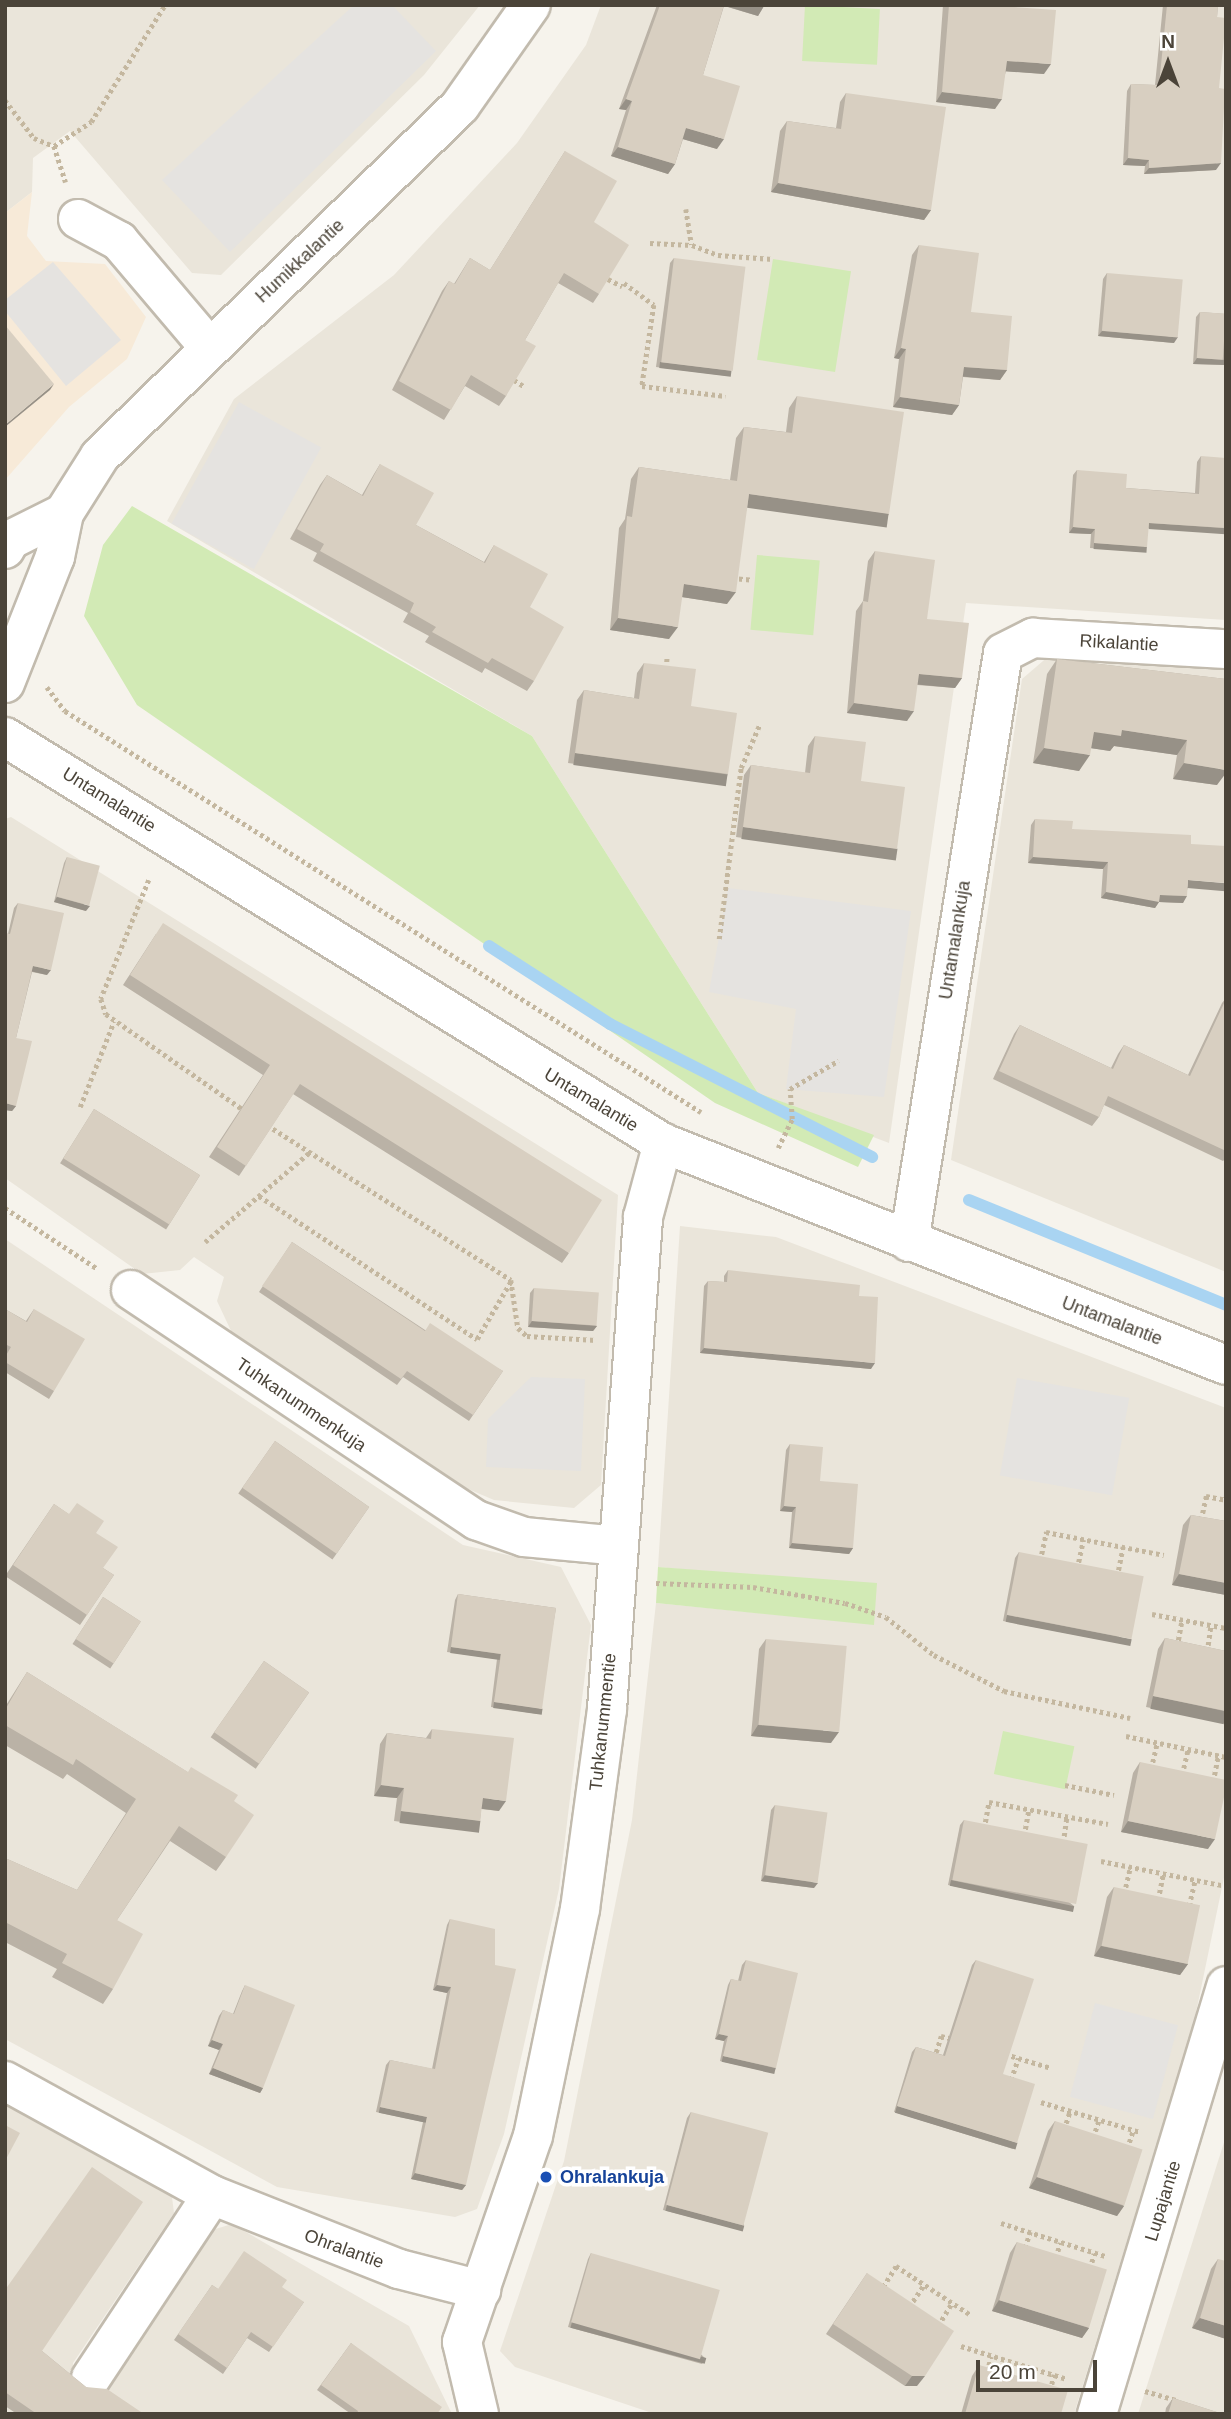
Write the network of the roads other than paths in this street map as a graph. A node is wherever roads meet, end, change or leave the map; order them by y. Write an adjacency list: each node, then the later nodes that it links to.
1 (531, 5): 3 (street, Humikkalantie)
2 (78, 219): 3 (street)
3 (209, 347): 4 (street, Humikkalantie)
4 (64, 513): 5 (street); 8 (street, Humikkalantie)
5 (5, 549)
6 (1012, 644): 7 (street, Rikalantie); 11 (street, Untamalankuja)
7 (1226, 649)
8 (5, 683)
9 (5, 737): 10 (street, Untamalantie)
10 (663, 1143): 11 (street, Untamalantie); 14 (street, Tuhkanummentie)
11 (909, 1242): 13 (street, Untamalantie)
12 (131, 1290): 14 (street, Tuhkanummenkuja)
13 (1226, 1365)
14 (618, 1562): 18 (street, Tuhkanummentie)
15 (1226, 1986): 20 (street, Lupajantie)
16 (5, 2081): 17 (street, Ohralantie)
17 (212, 2195): 18 (street, Ohralantie); 19 (street)
18 (481, 2290): 21 (street)
19 (91, 2378)
20 (1110, 2397)
21 (479, 2414)

